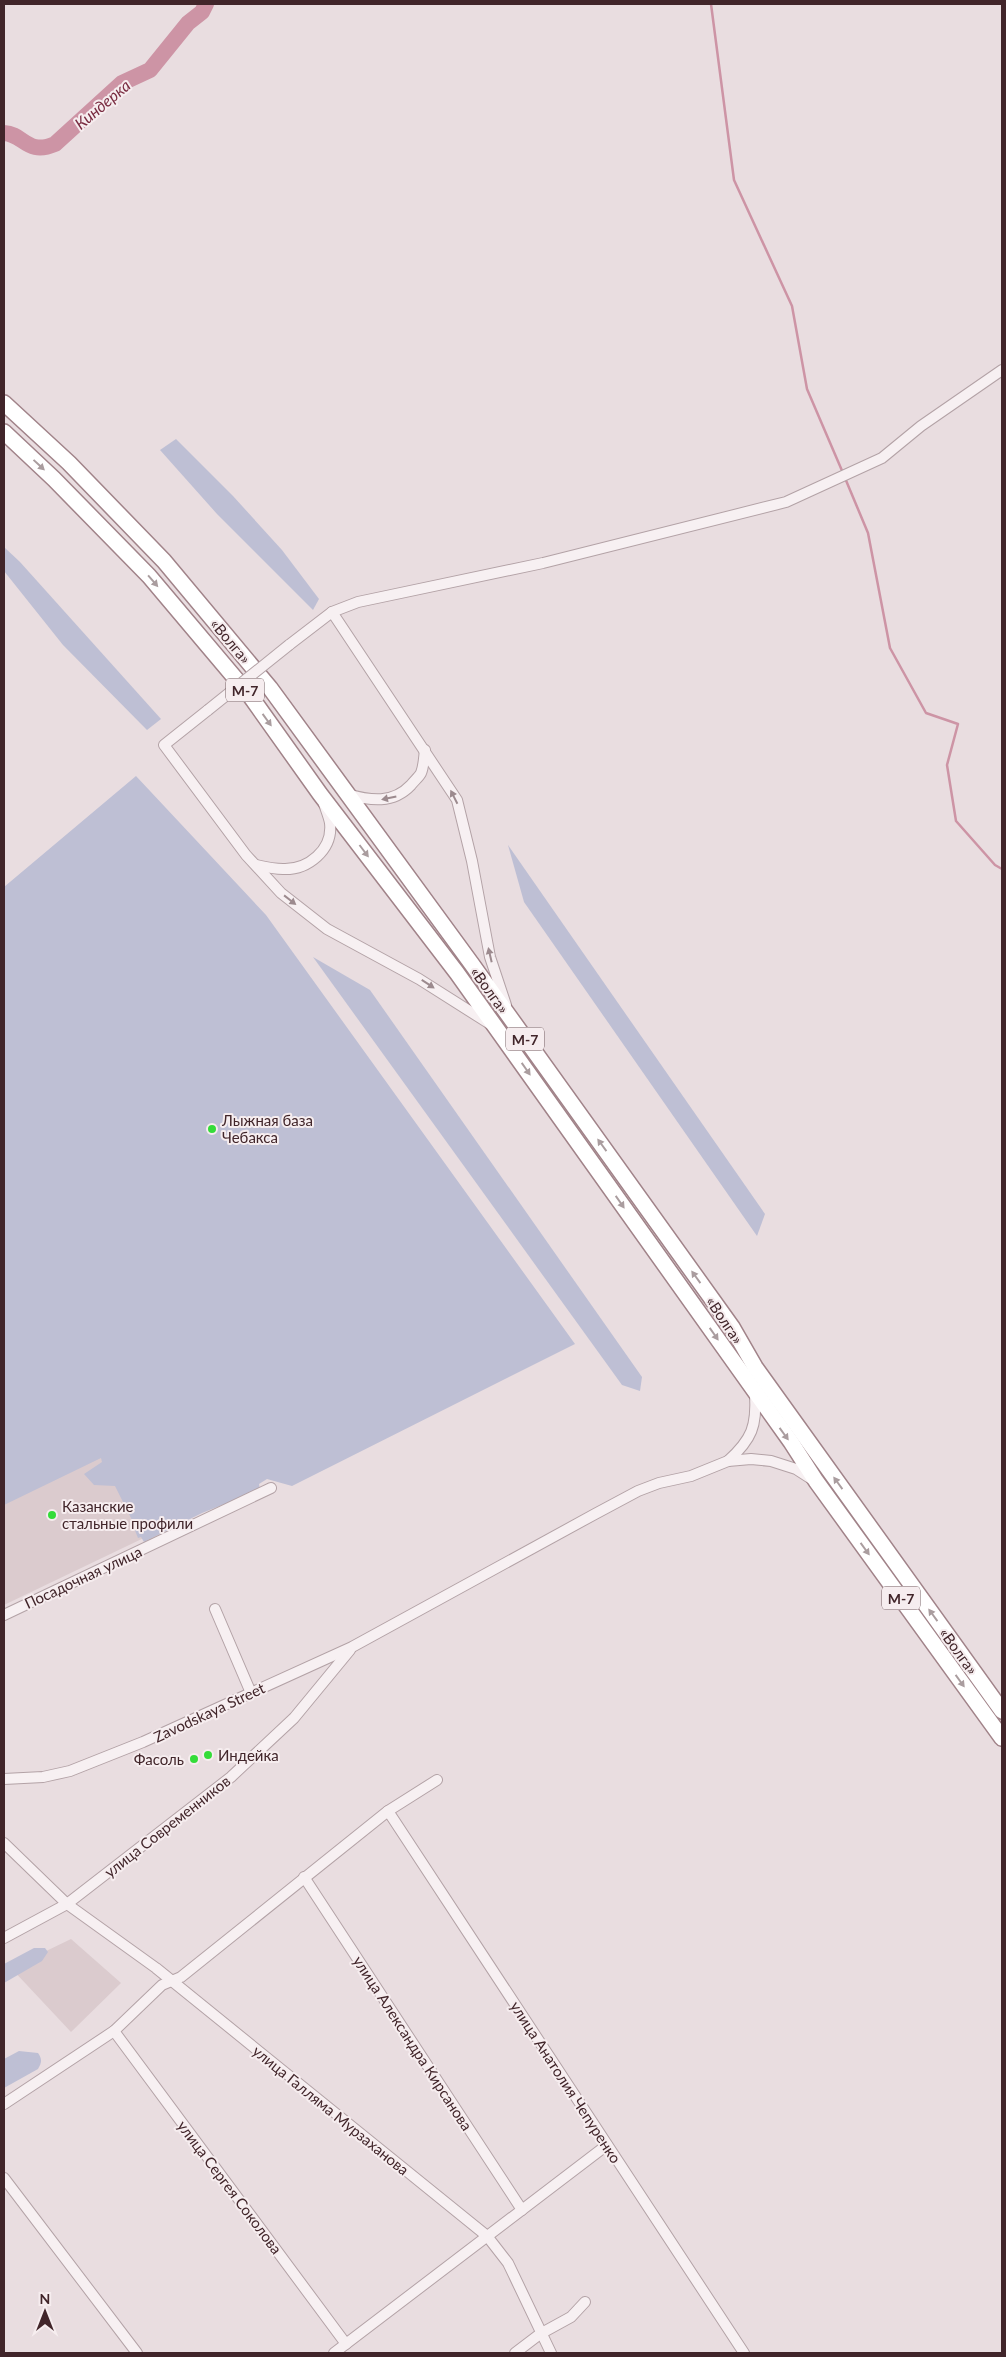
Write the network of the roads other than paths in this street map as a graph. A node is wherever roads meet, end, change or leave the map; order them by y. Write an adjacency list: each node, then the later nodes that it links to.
1 (1002, 370): 4 (street)
2 (4, 403): 7 (highway, «Волга» / М-7)
3 (4, 432): 6 (highway, «Волга» / М-7, one-way to 6)
4 (332, 612): 5 (street); 8 (street, bridge)
5 (425, 750): 7 (street, one-way to 7); 9 (street, one-way to 5)
6 (320, 794): 8 (street); 10 (highway, «Волга» / М-7, one-way to 10)
7 (347, 794): 9 (highway, «Волга» / М-7)
8 (256, 865): 10 (street, one-way to 10)
9 (510, 1018): 19 (highway, «Волга» / М-7, one-way to 9)
10 (496, 1028): 11 (highway, «Волга» / М-7, one-way to 11)
11 (756, 1394): 12 (street); 13 (highway, «Волга» / М-7, one-way to 13)
12 (728, 1461): 13 (street); 17 (street, Zavodskaya Street)
13 (816, 1481): 20 (highway, «Волга» / М-7, one-way to 20)
14 (271, 1488): 16 (street, Посадочная улица)
15 (215, 1609): 18 (street)
16 (4, 1615)
17 (352, 1647): 18 (street, Zavodskaya Street); 26 (street, улица Современников)
18 (252, 1692): 21 (street, Zavodskaya Street)
19 (1002, 1711)
20 (1002, 1738)
21 (4, 1779)
22 (437, 1780): 23 (street)
23 (388, 1811): 25 (street); 31 (street, улица Анатолия Чепуренко)
24 (4, 1843): 26 (street, улица Галляма Мурзаханова)
25 (304, 1877): 28 (street); 33 (street, улица Александра Кирсанова)
26 (67, 1904): 27 (street, улица Современников); 28 (street, улица Галляма Мурзаханова)
27 (4, 1938)
28 (171, 1980): 29 (street); 34 (street, улица Галляма Мурзаханова)
29 (114, 2031): 30 (street); 37 (street, улица Сергея Соколова)
30 (4, 2104)
31 (606, 2145): 33 (street); 42 (street, улица Анатолия Чепуренко)
32 (4, 2178): 38 (street)
33 (522, 2210): 34 (street)
34 (487, 2236): 36 (street, улица Галляма Мурзаханова); 37 (street)
35 (585, 2302): 36 (street)
36 (540, 2334): 40 (street); 41 (street, улица Галляма Мурзаханова)
37 (346, 2344): 39 (street)
38 (137, 2353)
39 (334, 2353)
40 (515, 2353)
41 (551, 2353)
42 (744, 2353)

